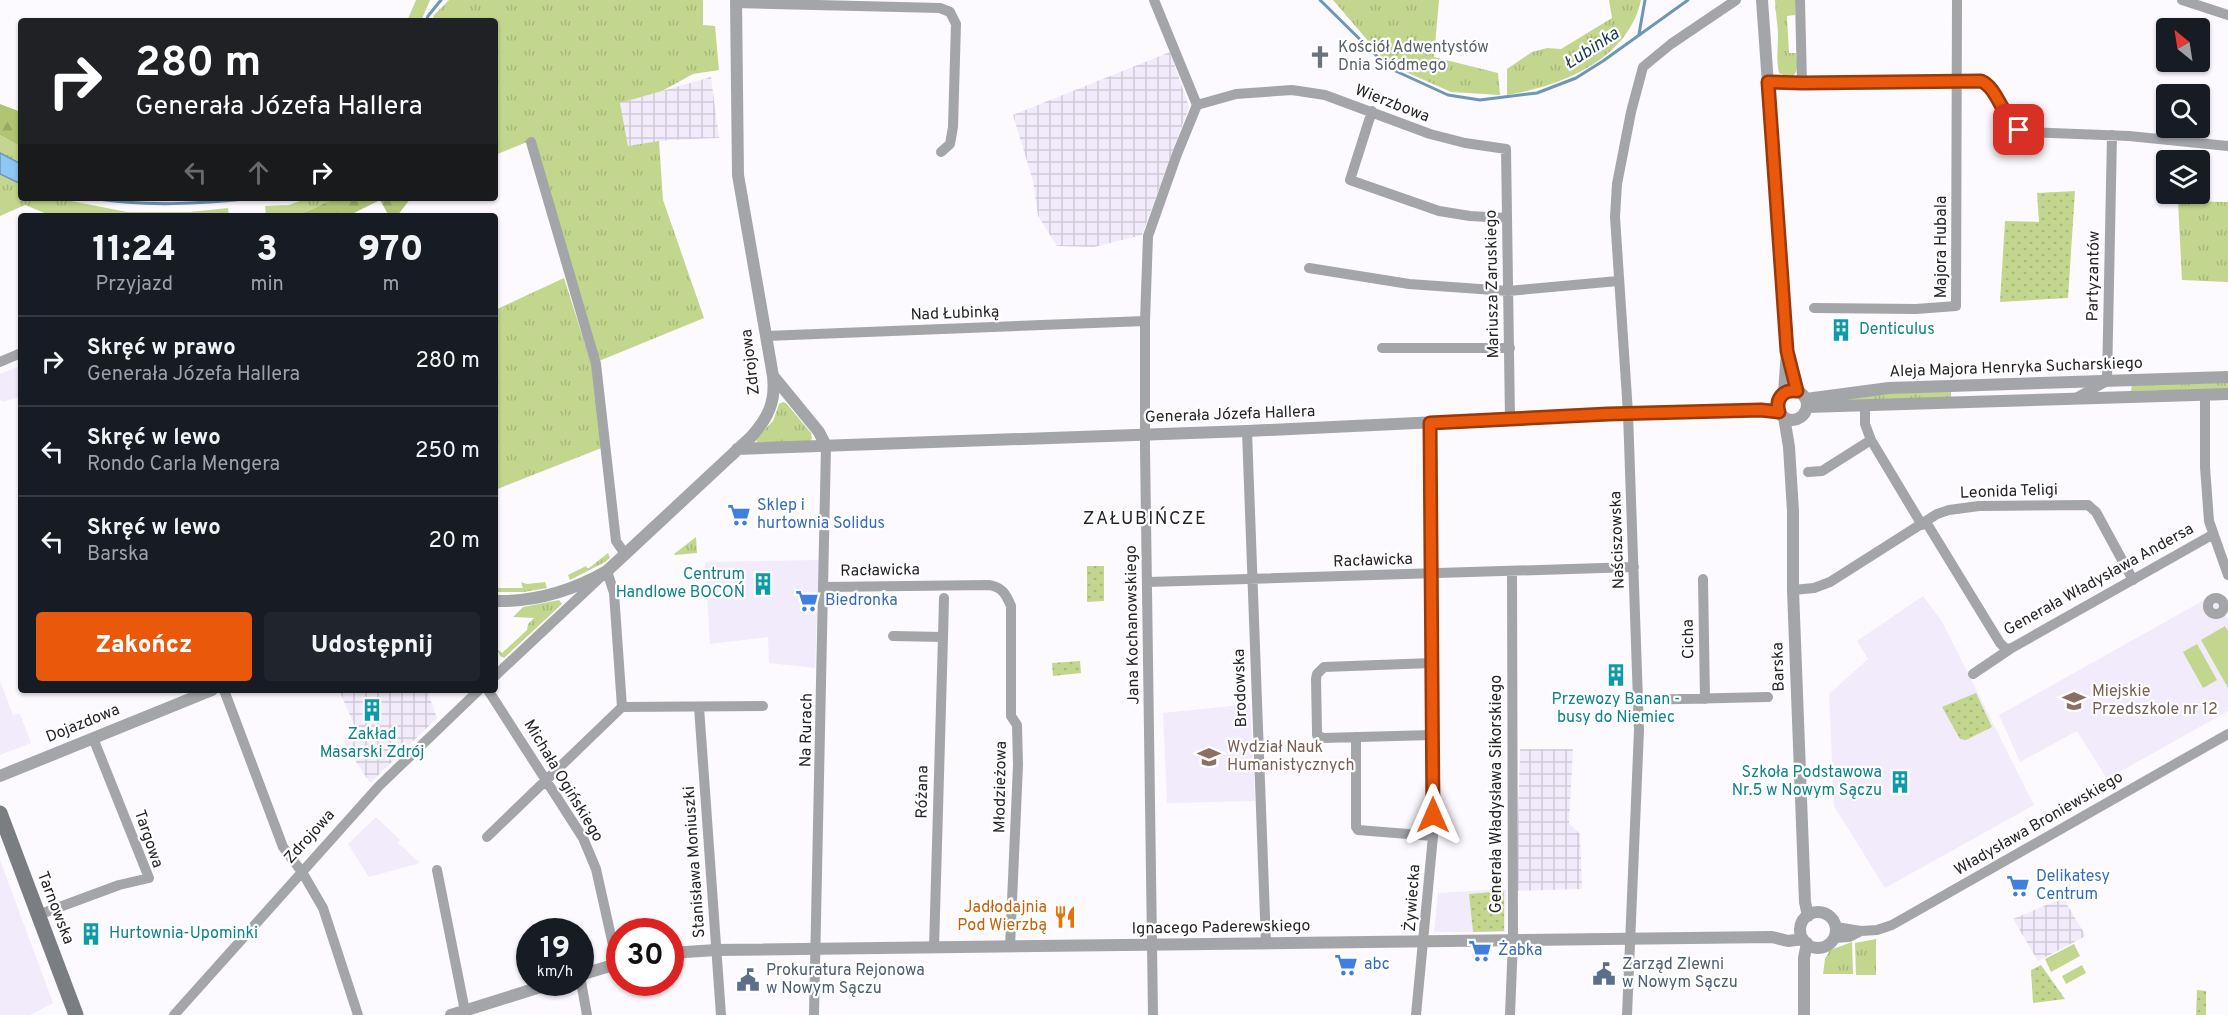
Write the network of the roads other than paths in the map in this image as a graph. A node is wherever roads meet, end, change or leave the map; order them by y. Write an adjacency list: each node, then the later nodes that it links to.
1 (1154, 0): 12 (street)
2 (1736, 0): 21 (street, Naściszowska)
3 (1762, 0): 9 (street, Barska)
4 (1800, 0): 11 (street)
5 (1957, 0): 10 (street, Majora Hubala)
6 (2181, 0): 8 (street)
7 (736, 1): 18 (street); 25 (street, Zdrojowa)
8 (2228, 15)
9 (1768, 82): 11 (street); 28 (street, Barska)
10 (1957, 82): 11 (street); 14 (street); 23 (street, Majora Hubala)
11 (1802, 83)
12 (1197, 105): 13 (street, Wierzbowa); 24 (street, Jana Kochanowskiego)
13 (1372, 111): 17 (street, Wierzbowa); 19 (street)
14 (2112, 135): 16 (street); 33 (street, Partyzantów)
15 (531, 142): 52 (street)
16 (2228, 146)
17 (1506, 149): 19 (street, Mariusza Zaruskiego)
18 (942, 152)
19 (1506, 218): 22 (street, Mariusza Zaruskiego)
20 (1309, 268): 22 (street)
21 (1618, 281): 22 (street); 41 (street, Naściszowska)
22 (1508, 291): 27 (street, Mariusza Zaruskiego)
23 (1814, 308)
24 (1145, 321): 25 (street, Nad Łubinką); 45 (street, Jana Kochanowskiego)
25 (766, 336): 31 (street, Zdrojowa)
26 (1382, 348): 27 (street)
27 (1510, 348): 42 (street, Mariusza Zaruskiego)
28 (1787, 351): 38 (street, Barska); 40 (street, Barska)
29 (18, 354): 30 (street)
30 (0, 362)
31 (773, 376): 47 (street); 48 (street, Zdrojowa)
32 (2228, 377): 33 (street, Aleja Majora Henryka Sucharskiego)
33 (2108, 381): 36 (street); 37 (street); 38 (street, Aleja Majora Henryka Sucharskiego)
34 (2205, 394): 35 (street, Aleja Majora Henryka Sucharskiego); 36 (street, Aleja Majora Henryka Sucharskiego); 51 (street)
35 (2228, 394)
36 (2129, 396): 37 (street, Aleja Majora Henryka Sucharskiego)
37 (2076, 398): 39 (street, Aleja Majora Henryka Sucharskiego)
38 (1803, 399): 39 (street, Aleja Majora Henryka Sucharskiego); 40 (street, Generała Józefa Hallera); 40 (street)
39 (1865, 407): 46 (street, Generała Władysława Andersa)
40 (1784, 408): 41 (street, Generała Józefa Hallera); 63 (street, Barska)
41 (1628, 413): 42 (street, Generała Józefa Hallera); 53 (street, Naściszowska)
42 (1510, 419): 43 (street, Generała Józefa Hallera)
43 (1430, 423): 44 (street, Generała Józefa Hallera); 56 (street, Żywiecka)
44 (1247, 431): 45 (street, Generała Józefa Hallera); 58 (street, Brodowska)
45 (1146, 435): 47 (street, Generała Józefa Hallera); 61 (street, Jana Kochanowskiego)
46 (1871, 440): 49 (street); 50 (street, Generała Władysława Andersa)
47 (826, 446): 48 (street, Generała Józefa Hallera); 62 (street, Na Rurach)
48 (737, 449): 52 (street, Zdrojowa)
49 (1808, 472)
50 (1924, 523): 60 (street, Leonida Teligi); 63 (street, Leonida Teligi); 69 (street, Generała Władysława Andersa)
51 (2212, 535): 57 (street); 60 (street, Generała Władysława Andersa)
52 (625, 554): 54 (street, Zdrojowa)
53 (1634, 567): 55 (street, Racławicka); 79 (street, Naściszowska)
54 (607, 571): 66 (street); 71 (street, Zdrojowa); 81 (street)
55 (1512, 572): 56 (street, Racławicka); 100 (street, Generała Władysława Sikorskiego)
56 (1431, 574): 58 (street, Racławicka); 70 (street, Żywiecka)
57 (2228, 575)
58 (1253, 579): 61 (street, Racławicka); 103 (street, Brodowska)
59 (1703, 579): 78 (street, Cicha)
60 (2133, 580): 69 (street, Generała Władysława Andersa)
61 (1148, 582): 104 (street, Jana Kochanowskiego)
62 (824, 587): 64 (street, Racławicka); 107 (street, Na Rurach)
63 (1793, 591): 95 (street, Barska)
64 (1006, 594): 105 (street, Młodzieżowa)
65 (944, 598): 68 (street, Różana)
66 (498, 601)
67 (893, 636): 68 (street)
68 (943, 637): 106 (street, Różana)
69 (2010, 649): 72 (street)
70 (1432, 663): 84 (street, Żywiecka); 85 (street)
71 (498, 673)
72 (1973, 674)
73 (205, 693): 86 (street, Dojazdowa)
74 (225, 693): 93 (street)
75 (476, 693): 93 (street, Zdrojowa)
76 (490, 693): 88 (street, Michała Ogińskiego)
77 (1767, 697): 78 (street)
78 (1705, 699): 79 (street)
79 (1638, 700): 99 (street, Naściszowska)
80 (764, 706): 82 (street)
81 (622, 707): 82 (street); 88 (street)
82 (699, 707): 108 (street, Stanisława Moniuszki)
83 (2228, 734): 97 (street, Władysława Broniewskiego)
84 (1432, 735): 85 (street); 90 (street, Żywiecka)
85 (1356, 737): 90 (street)
86 (93, 738): 87 (street, Dojazdowa); 94 (street, Targowa)
87 (0, 776)
88 (546, 779): 91 (street); 96 (street, Michała Ogińskiego)
89 (0, 813): 94 (main road, Tarnowska)
90 (1433, 836): 101 (street, Żywiecka)
91 (487, 837)
92 (437, 870): 112 (street)
93 (302, 872): 114 (street, Zdrojowa); 115 (street)
94 (38, 915): 113 (main road, Tarnowska)
95 (1810, 917): 97 (street); 98 (street, Ignacego Paderewskiego); 102 (street, Barska)
96 (607, 918)
97 (1835, 932): 102 (street)
98 (1772, 937): 99 (street, Ignacego Paderewskiego); 102 (street, Ignacego Paderewskiego)
99 (1631, 939): 100 (street, Ignacego Paderewskiego); 122 (street, Naściszowska)
100 (1513, 940): 101 (street, Ignacego Paderewskiego); 121 (street, Generała Władysława Sikorskiego)
101 (1425, 942): 103 (street, Ignacego Paderewskiego); 120 (street, Żywiecka)
102 (1810, 943): 123 (street)
103 (1266, 944): 104 (street, Ignacego Paderewskiego)
104 (1153, 946): 105 (street, Ignacego Paderewskiego); 119 (street, Jana Kochanowskiego)
105 (1010, 947): 106 (street, Ignacego Paderewskiego)
106 (934, 948): 107 (street, Ignacego Paderewskiego)
107 (816, 949): 108 (street, Ignacego Paderewskiego); 118 (street, Na Rurach)
108 (716, 950): 109 (street, Ignacego Paderewskiego); 117 (street, Stanisława Moniuszki)
109 (684, 952)
110 (516, 995): 112 (street)
111 (584, 996): 116 (street)
112 (457, 1014)
113 (76, 1015)
114 (174, 1015)
115 (358, 1015)
116 (587, 1015)
117 (721, 1015)
118 (814, 1015)
119 (1153, 1015)
120 (1416, 1015)
121 (1510, 1015)
122 (1628, 1015)
123 (1804, 1015)

